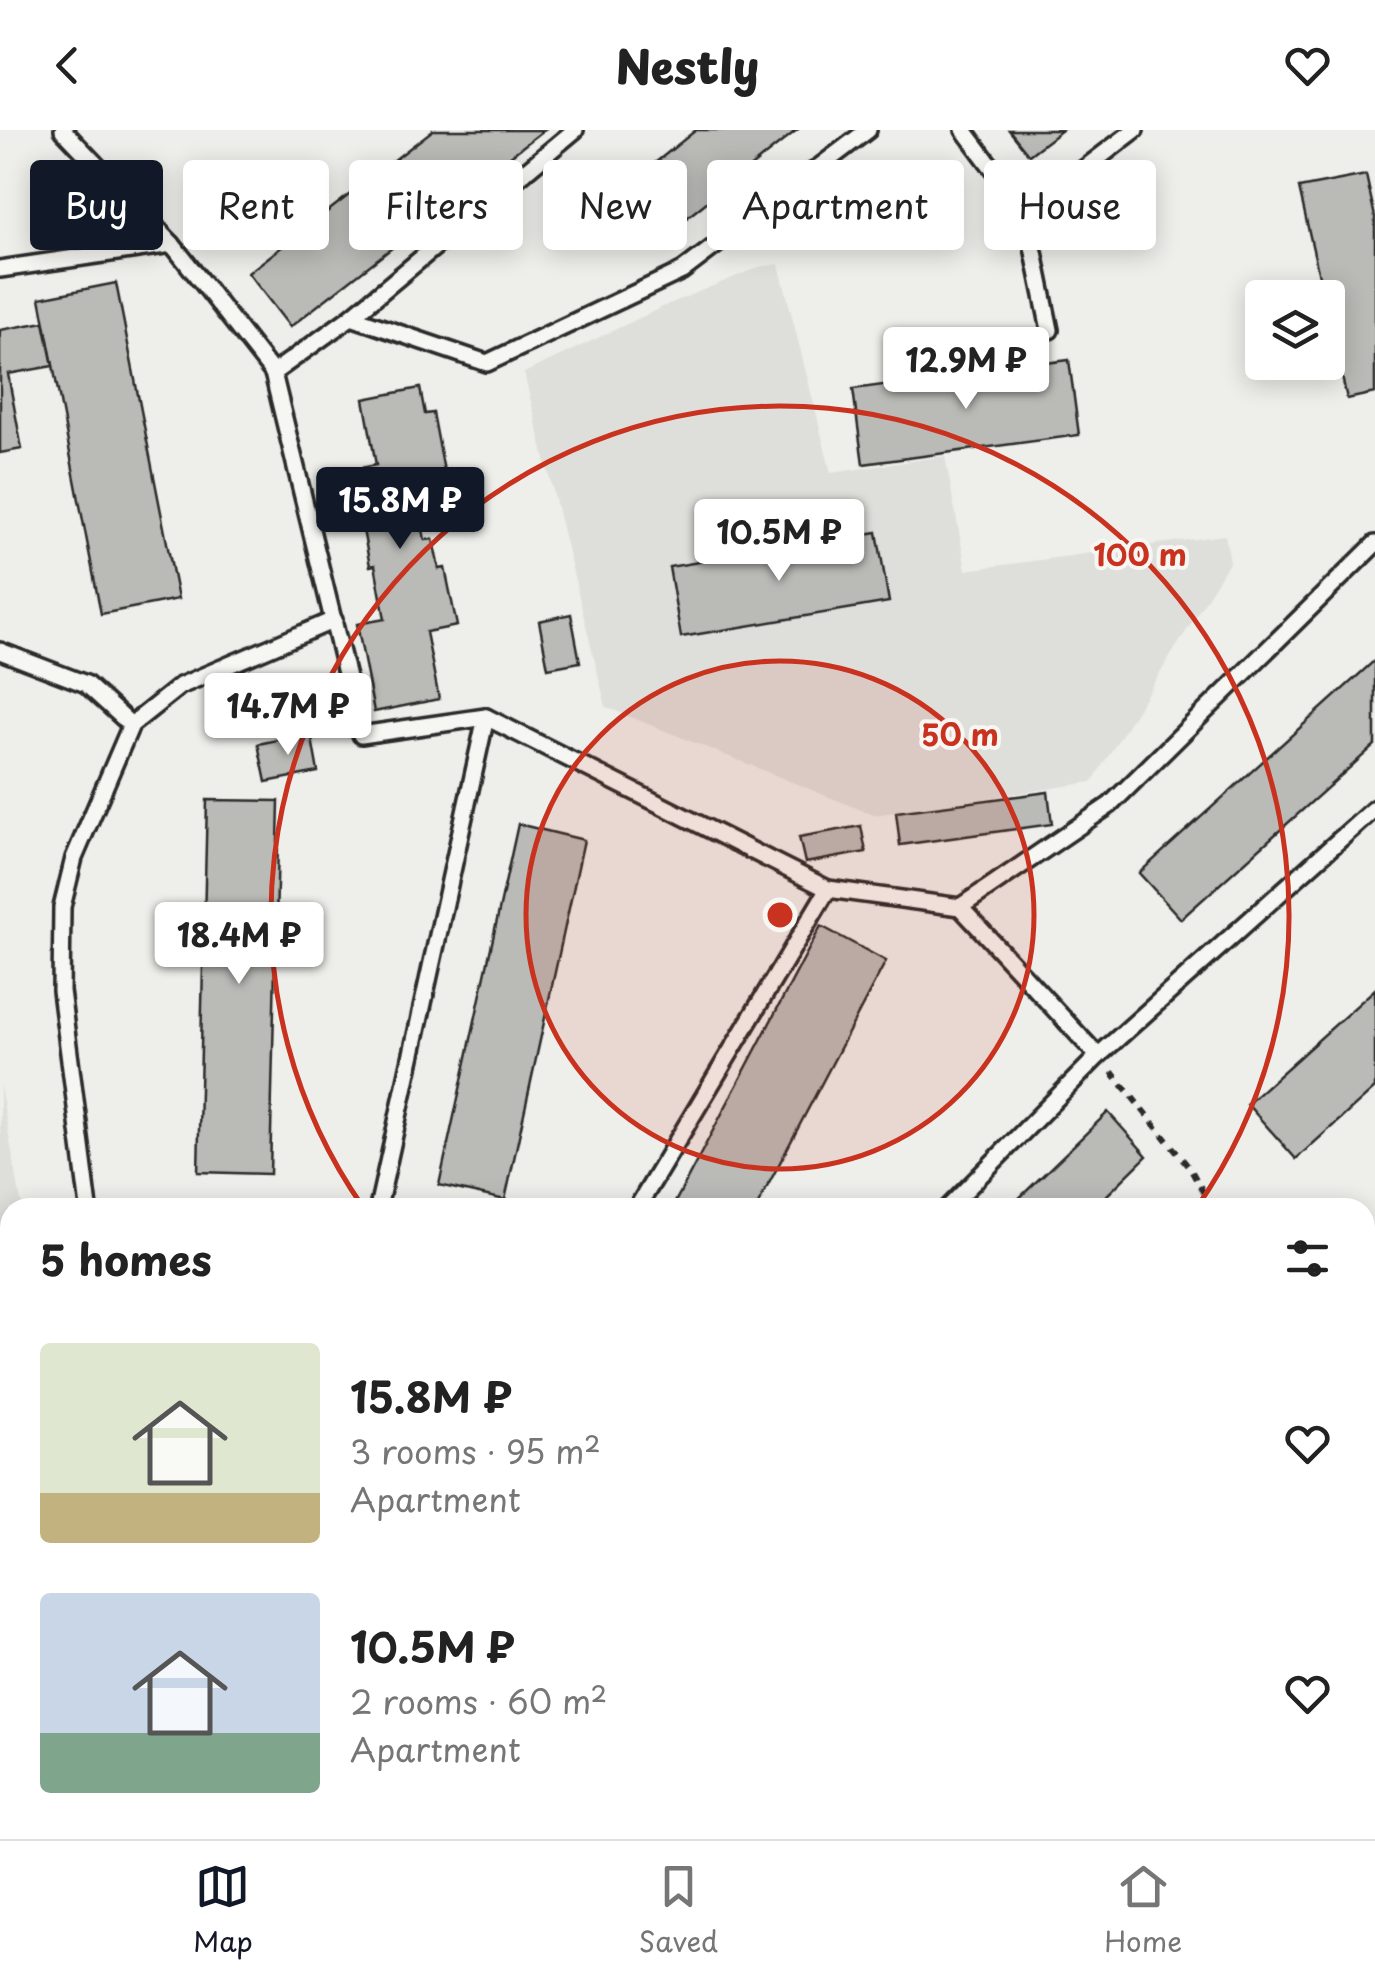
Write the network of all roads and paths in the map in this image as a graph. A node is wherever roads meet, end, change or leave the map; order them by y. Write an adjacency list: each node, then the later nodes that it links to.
1 (63, 130): 8 (lane)
2 (575, 130): 11 (lane)
3 (868, 130): 11 (lane)
4 (964, 130): 6 (lane)
5 (1136, 130): 7 (lane)
6 (987, 160)
7 (1096, 160)
8 (172, 244): 10 (lane); 13 (lane)
9 (1034, 250): 12 (lane)
10 (0, 268)
11 (352, 317): 13 (lane)
12 (1050, 330)
13 (273, 373): 15 (lane)
14 (1375, 544): 21 (lane)
15 (334, 620): 17 (lane); 18 (lane)
16 (0, 652): 18 (lane)
17 (486, 717): 20 (lane); 24 (lane)
18 (132, 724): 23 (lane)
19 (1375, 808): 22 (lane)
20 (828, 889): 21 (lane); 25 (lane)
21 (960, 907): 22 (lane)
22 (1098, 1056): 26 (lane); 27 (path)
23 (88, 1198)
24 (380, 1198)
25 (642, 1198)
26 (958, 1198)
27 (1206, 1198)

